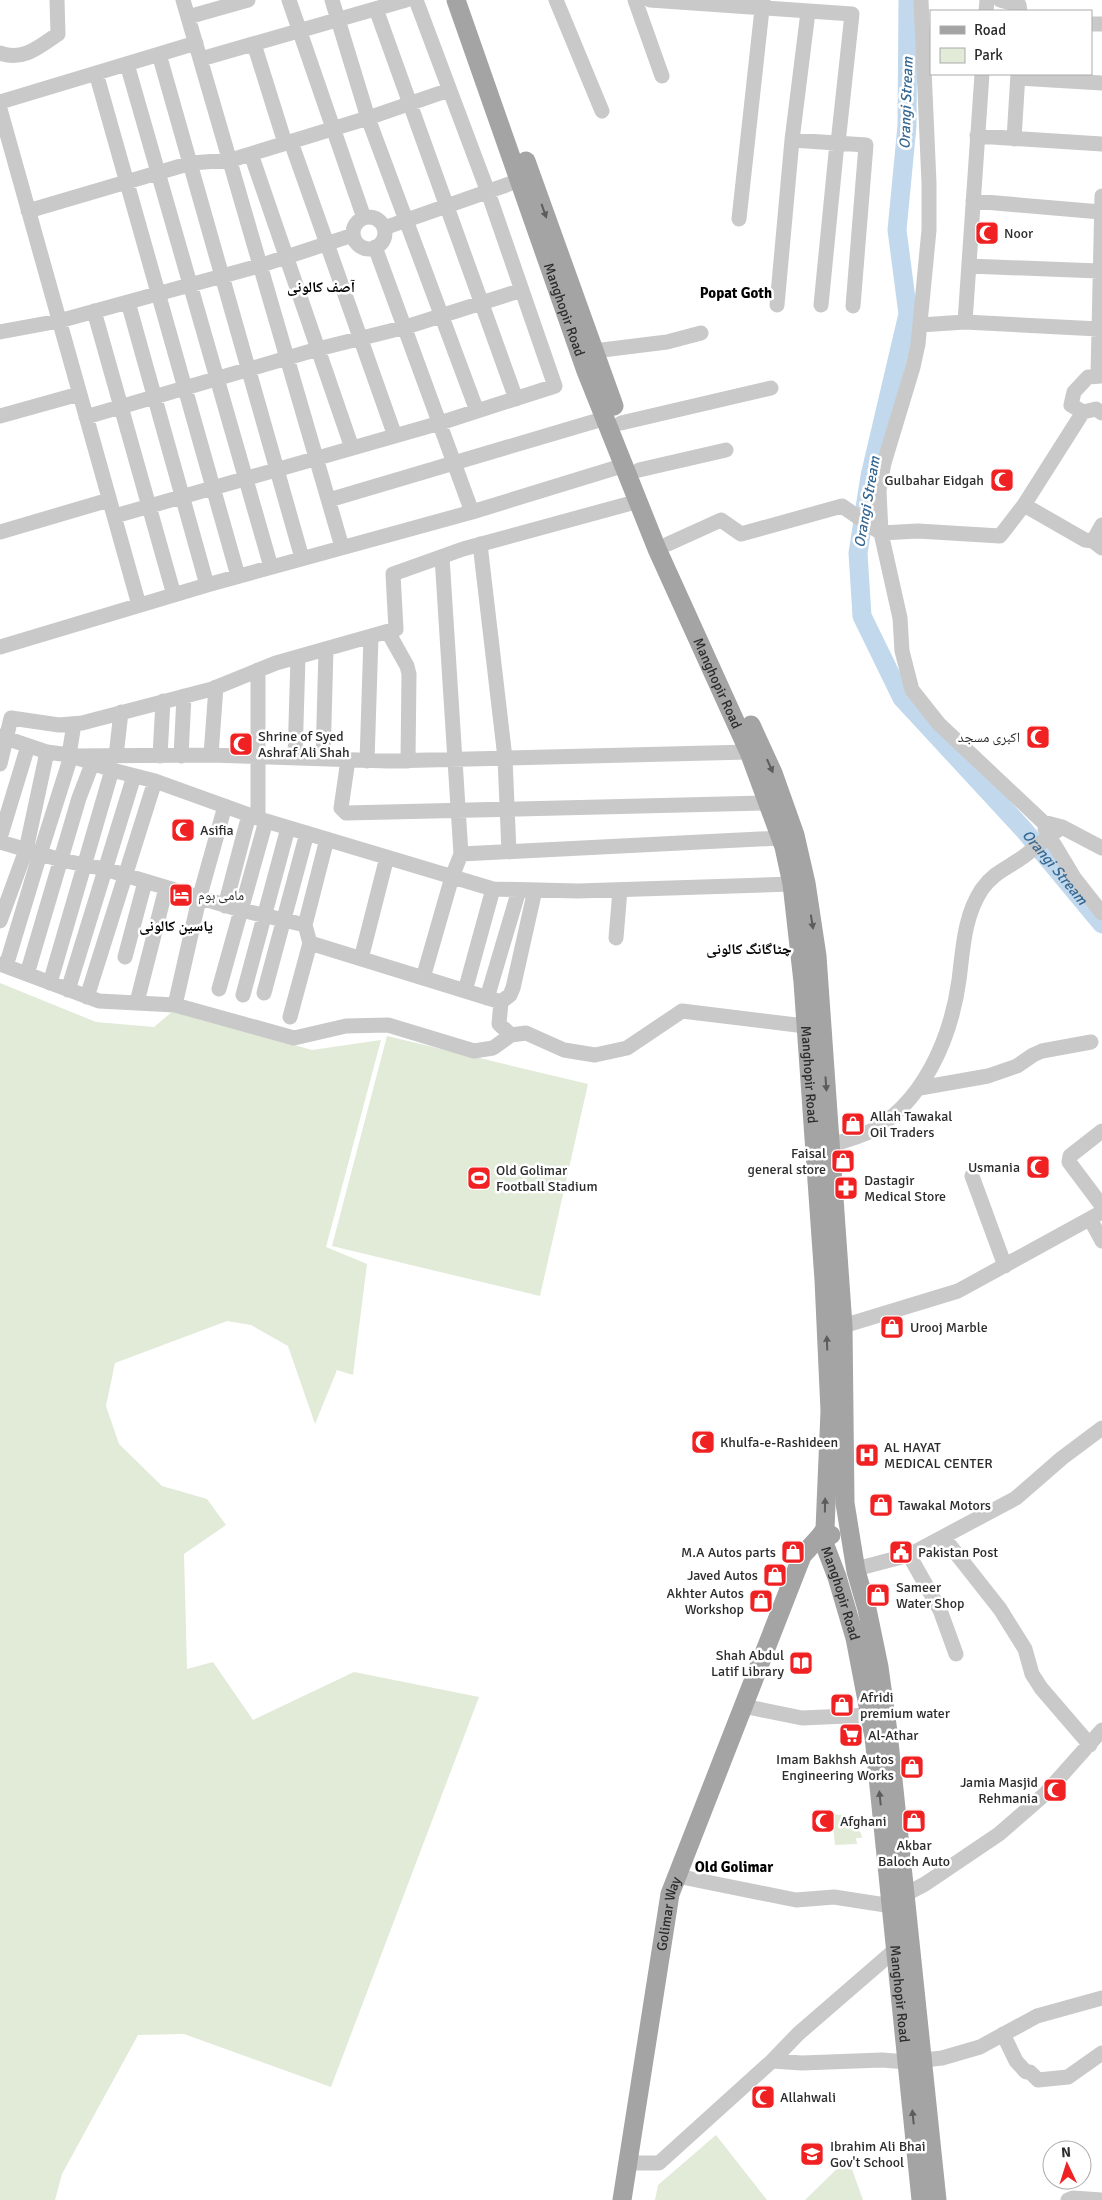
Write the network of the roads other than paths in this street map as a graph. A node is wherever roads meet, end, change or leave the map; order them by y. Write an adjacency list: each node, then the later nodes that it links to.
1 (57, 0): 25 (street)
2 (183, 0): 20 (street)
3 (248, 0): 20 (street)
4 (289, 0): 22 (street)
5 (332, 0): 21 (street)
6 (406, 0): 17 (street)
7 (416, 0): 34 (street)
8 (456, 0): 51 (main road, Manghopir Road)
9 (468, 0): 51 (main road, Manghopir Road)
10 (556, 0): 38 (street)
11 (635, 0): 31 (street)
12 (650, 0): 15 (street)
13 (921, 0): 84 (street)
14 (1000, 0): 18 (street)
15 (693, 2): 16 (street)
16 (763, 4): 19 (street); 60 (street)
17 (376, 9): 21 (street); 36 (street)
18 (1020, 10)
19 (808, 12): 43 (street); 45 (street)
20 (188, 17): 23 (street)
21 (338, 20): 22 (street); 39 (street)
22 (300, 31): 24 (street); 40 (street)
23 (196, 43): 26 (street); 27 (street)
24 (254, 44): 27 (street); 44 (street)
25 (0, 53)
26 (160, 54): 28 (street); 49 (street)
27 (201, 59): 48 (street)
28 (128, 64): 29 (street); 50 (street)
29 (96, 73): 35 (street); 52 (street)
30 (982, 75): 41 (street)
31 (662, 76)
32 (1018, 76): 33 (street); 42 (street)
33 (1102, 83)
34 (450, 90): 36 (street); 53 (street)
35 (0, 102)
36 (410, 104): 39 (street); 56 (street)
37 (0, 109): 57 (street)
38 (602, 111)
39 (368, 118): 40 (street); 61 (street)
40 (334, 128): 44 (street); 58 (street)
41 (977, 136): 42 (street); 55 (street)
42 (1014, 139): 46 (street)
43 (792, 140): 45 (street); 76 (street)
44 (288, 142): 47 (street); 64 (street)
45 (837, 143): 77 (street); 78 (street)
46 (1102, 144)
47 (251, 154): 48 (street); 66 (street)
48 (231, 160): 49 (street); 67 (street)
49 (191, 163): 50 (street); 70 (street)
50 (158, 172): 52 (street); 71 (street)
51 (525, 179): 53 (street); 91 (main road, Manghopir Road, one-way to 91); 107 (main road, Manghopir Road)
52 (128, 182): 57 (street); 73 (street)
53 (488, 192): 56 (street); 72 (street)
54 (1102, 196): 59 (street)
55 (973, 201): 59 (street); 68 (street)
56 (446, 207): 61 (street); 75 (street)
57 (28, 211): 82 (street)
58 (364, 218): 62 (street); 63 (street)
59 (1101, 218): 69 (street)
60 (739, 219)
61 (406, 221): 62 (street); 81 (street)
62 (384, 228): 65 (street)
63 (353, 235): 64 (street); 65 (street)
64 (328, 243): 66 (street); 89 (street)
65 (375, 247): 85 (street)
66 (286, 257): 67 (street); 90 (street)
67 (262, 265): 70 (street); 92 (street)
68 (969, 266): 69 (street); 83 (street)
69 (1099, 271): 80 (street)
70 (223, 275): 71 (street); 93 (street)
71 (190, 285): 73 (street); 95 (street)
72 (522, 290): 75 (street); 100 (street)
73 (159, 293): 74 (street); 97 (street)
74 (128, 302): 79 (street); 99 (street)
75 (481, 302): 81 (street); 100 (street)
76 (777, 305)
77 (820, 305)
78 (852, 306)
79 (94, 312): 82 (street); 101 (street)
80 (1101, 313): 86 (street)
81 (441, 315): 85 (street); 102 (street)
82 (58, 321): 87 (street); 98 (street)
83 (965, 322): 84 (street); 86 (street)
84 (920, 325): 128 (street)
85 (406, 327): 89 (street); 108 (street)
86 (1099, 329): 94 (street)
87 (0, 332)
88 (701, 333): 91 (street)
89 (360, 337): 90 (street); 109 (street)
90 (318, 349): 92 (street); 110 (street)
91 (594, 351): 107 (main road, Manghopir Road)
92 (288, 358): 93 (street); 112 (street)
93 (250, 370): 95 (street); 115 (street)
94 (1100, 375): 103 (street)
95 (218, 380): 97 (street); 116 (street)
96 (771, 388): 107 (street)
97 (186, 389): 99 (street); 117 (street)
98 (79, 394): 105 (street); 106 (street)
99 (155, 398): 101 (street); 118 (street)
100 (516, 399): 102 (street)
101 (120, 408): 106 (street); 123 (street)
102 (477, 411): 108 (street)
103 (1082, 412): 104 (street); 122 (street)
104 (1102, 413)
105 (0, 416)
106 (86, 417): 119 (street)
107 (613, 421): 113 (street); 114 (main road, Manghopir Road)
108 (440, 423): 109 (street); 113 (street)
109 (394, 436): 110 (street)
110 (352, 448): 112 (street)
111 (726, 450): 114 (street)
112 (317, 458): 115 (street); 120 (street)
113 (454, 463): 120 (street); 124 (street)
114 (632, 468): 121 (main road, Manghopir Road); 124 (street); 130 (main road, Manghopir Road)
115 (277, 469): 116 (street); 134 (street)
116 (246, 478): 117 (street); 135 (street)
117 (214, 488): 118 (street); 136 (street)
118 (182, 497): 123 (street); 137 (street)
119 (109, 500): 125 (street); 127 (street)
120 (329, 500): 132 (street)
121 (639, 500): 129 (street); 154 (main road, Manghopir Road)
122 (1024, 505): 128 (street); 131 (street)
123 (148, 507): 125 (street); 138 (street)
124 (472, 512): 132 (street)
125 (115, 516): 139 (street)
126 (1102, 525): 131 (street)
127 (0, 532)
128 (881, 534): 130 (street); 178 (street)
129 (480, 544): 133 (street); 161 (street)
130 (668, 544): 232 (main road, Manghopir Road, one-way to 232)
131 (1097, 544)
132 (342, 547): 134 (street)
133 (442, 557): 140 (street); 165 (street)
134 (302, 558): 135 (street)
135 (271, 567): 136 (street)
136 (238, 576): 137 (street)
137 (207, 585): 138 (street)
138 (174, 595): 139 (street)
139 (139, 605): 142 (street)
140 (388, 632): 141 (street); 166 (street)
141 (371, 637): 143 (street); 164 (street)
142 (0, 647)
143 (326, 649): 144 (street); 162 (street)
144 (298, 657): 145 (street); 160 (street)
145 (258, 670): 146 (street); 159 (street)
146 (216, 687): 147 (street); 155 (street)
147 (184, 696): 148 (street); 158 (street)
148 (163, 701): 149 (street); 157 (street)
149 (121, 712): 150 (street); 167 (street)
150 (74, 724): 151 (street); 156 (street)
151 (3, 738): 152 (street); 168 (street)
152 (28, 746): 153 (street); 180 (street)
153 (47, 752): 156 (street); 185 (street)
154 (749, 752): 161 (street); 172 (main road, Manghopir Road)
155 (211, 755): 158 (street); 159 (street)
156 (70, 756): 167 (street); 169 (street); 185 (street)
157 (160, 756): 158 (street); 167 (street)
158 (181, 756)
159 (259, 757): 160 (street); 176 (street)
160 (295, 758): 162 (street)
161 (505, 758): 165 (street); 174 (street)
162 (323, 759): 163 (street)
163 (348, 760): 164 (street); 175 (street)
164 (366, 760): 166 (street)
165 (456, 760): 166 (street); 175 (street)
166 (408, 761)
167 (114, 763): 169 (street); 170 (street); 190 (street)
168 (0, 764)
169 (92, 764): 189 (street)
170 (134, 776): 171 (street); 191 (street)
171 (155, 781): 173 (street); 192 (street)
172 (769, 803): 174 (street); 181 (main road, Manghopir Road)
173 (225, 806): 176 (street); 201 (street)
174 (508, 809): 175 (street); 186 (street)
175 (458, 812): 187 (street)
176 (258, 818): 177 (street); 202 (street); 203 (street)
177 (288, 828): 179 (street); 205 (street)
178 (1046, 829): 184 (street); 204 (street); 230 (street)
179 (307, 834): 182 (street); 207 (street)
180 (0, 838)
181 (780, 838): 186 (street); 195 (main road, Manghopir Road)
182 (327, 839): 188 (street); 208 (street)
183 (0, 842): 185 (street)
184 (1102, 848)
185 (33, 852): 189 (street); 206 (street); 213 (street)
186 (509, 852): 187 (street)
187 (462, 854): 193 (street)
188 (388, 857): 193 (street); 212 (street)
189 (61, 860): 190 (street); 214 (street)
190 (84, 864): 191 (street); 216 (street)
191 (106, 869): 192 (street); 218 (street)
192 (125, 876): 194 (street); 222 (street)
193 (452, 877): 197 (street); 215 (street)
194 (145, 882): 196 (street); 211 (street)
195 (792, 884): 200 (street); 227 (main road, Manghopir Road)
196 (166, 888): 201 (street); 224 (street)
197 (493, 889): 198 (street); 219 (street)
198 (519, 890): 199 (street); 223 (street)
199 (535, 890): 200 (street); 223 (street)
200 (620, 890): 209 (street)
201 (200, 898): 202 (street); 225 (street)
202 (225, 906): 203 (street)
203 (241, 910): 205 (street); 217 (street)
204 (1102, 913)
205 (264, 916): 207 (street); 221 (street)
206 (0, 921)
207 (282, 921): 208 (street); 220 (street)
208 (305, 925): 210 (street)
209 (616, 938)
210 (310, 942): 212 (street); 226 (street)
211 (125, 957)
212 (361, 959): 215 (street)
213 (3, 965): 214 (street)
214 (27, 974): 216 (street)
215 (423, 978): 219 (street)
216 (50, 983): 218 (street)
217 (219, 989)
218 (68, 990): 222 (street)
219 (465, 991): 223 (street)
220 (264, 993)
221 (243, 995)
222 (87, 997): 224 (street)
223 (494, 1000): 228 (street)
224 (136, 1002): 225 (street)
225 (175, 1005): 228 (street)
226 (290, 1017)
227 (806, 1026): 228 (street); 241 (main road, Manghopir Road, one-way to 227)
228 (510, 1035)
229 (1091, 1042): 230 (street)
230 (920, 1088): 232 (street)
231 (1102, 1131): 234 (street)
232 (831, 1145): 238 (main road, Manghopir Road)
233 (972, 1176): 237 (street)
234 (1102, 1206)
235 (1096, 1216): 236 (street); 237 (street)
236 (1102, 1241)
237 (1005, 1266): 238 (street)
238 (843, 1326): 240 (main road, Manghopir Road)
239 (1102, 1428): 242 (street)
240 (848, 1531): 241 (main road); 244 (main road, Manghopir Road)
241 (820, 1535): 246 (main road, Golimar Way); 247 (main road, Manghopir Road)
242 (944, 1538): 243 (street); 249 (street)
243 (909, 1555): 244 (street); 245 (street)
244 (856, 1569): 251 (main road, Manghopir Road)
245 (956, 1654)
246 (743, 1706): 247 (street); 250 (main road, Golimar Way)
247 (870, 1715): 251 (main road, Manghopir Road, one-way to 247)
248 (1102, 1730): 249 (street)
249 (1090, 1745): 251 (street)
250 (677, 1876): 251 (street); 258 (main road, Golimar Way)
251 (899, 1900): 252 (main road, Manghopir Road); 257 (main road, Manghopir Road)
252 (895, 1950): 256 (street); 257 (main road, Manghopir Road)
253 (1102, 1998): 254 (street)
254 (1003, 2034): 255 (street); 257 (street)
255 (1102, 2053)
256 (772, 2061): 257 (street); 258 (street)
257 (915, 2061): 260 (main road, Manghopir Road, one-way to 257); 261 (main road, Manghopir Road)
258 (629, 2163): 259 (main road, Golimar Way)
259 (622, 2200)
260 (921, 2200)
261 (937, 2200)
262 (1068, 2200): 263 (street)
263 (1102, 2200)

